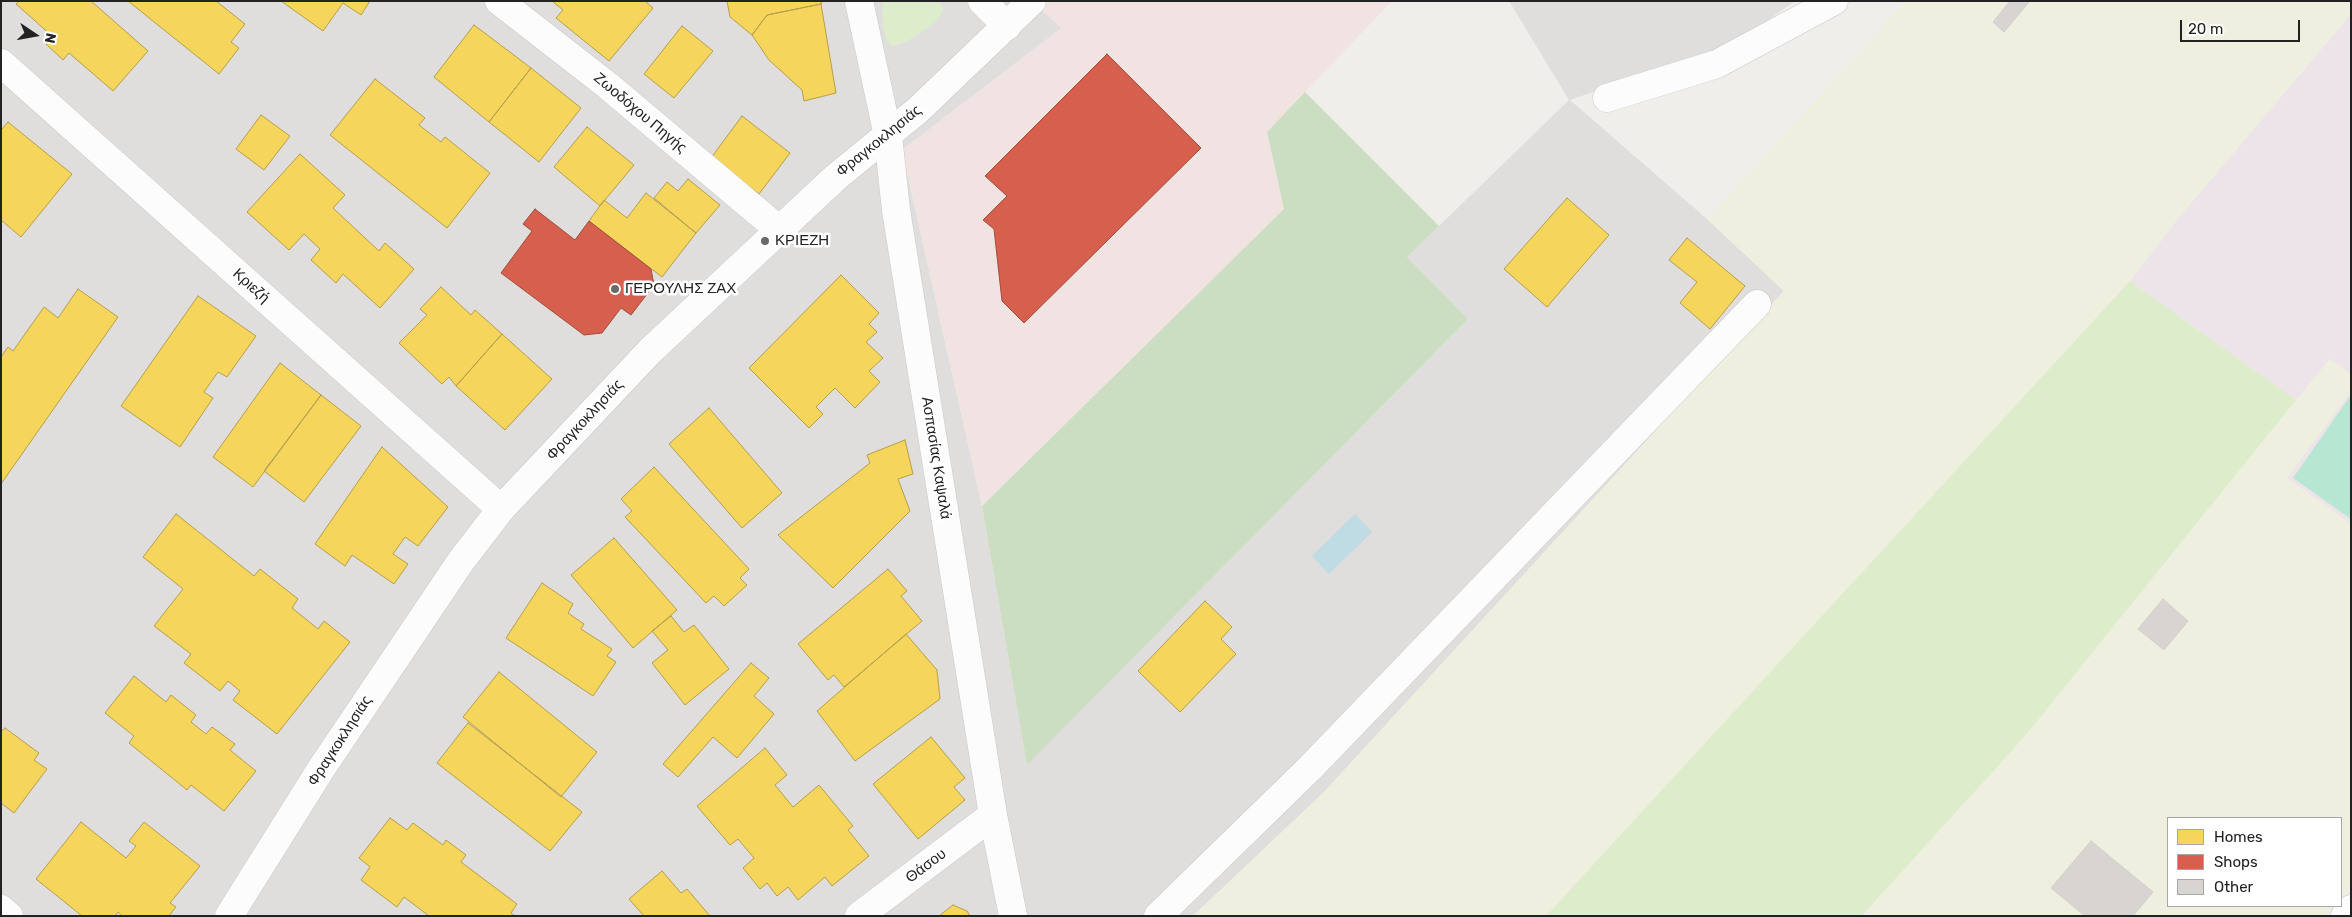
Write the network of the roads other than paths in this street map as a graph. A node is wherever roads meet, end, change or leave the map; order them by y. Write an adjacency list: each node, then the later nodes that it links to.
1 (499, 1): 10 (street, Ζωοδόχου Πηγής)
2 (859, 1): 9 (street, Ασπασίας Καψαλά)
3 (982, 1): 6 (street)
4 (1032, 1): 6 (street, Φραγκοκλησιάς)
5 (1834, 1): 8 (street)
6 (1007, 26): 9 (street, Φραγκοκλησιάς)
7 (4, 72): 12 (street, Κριεζή)
8 (1607, 98)
9 (888, 136): 10 (street, Φραγκοκλησιάς); 13 (street, Ασπασίας Καψαλά)
10 (778, 229): 12 (street, Φραγκοκλησιάς)
11 (1757, 304): 20 (street)
12 (501, 508): 17 (street, Φραγκοκλησιάς)
13 (994, 815): 18 (street, Θάσου); 19 (street, Ασπασίας Καψαλά)
14 (2351, 909): 21 (street)
15 (1, 910): 16 (street)
16 (9, 916)
17 (229, 916)
18 (859, 916)
19 (1013, 916)
20 (1158, 916)
21 (2345, 916)

